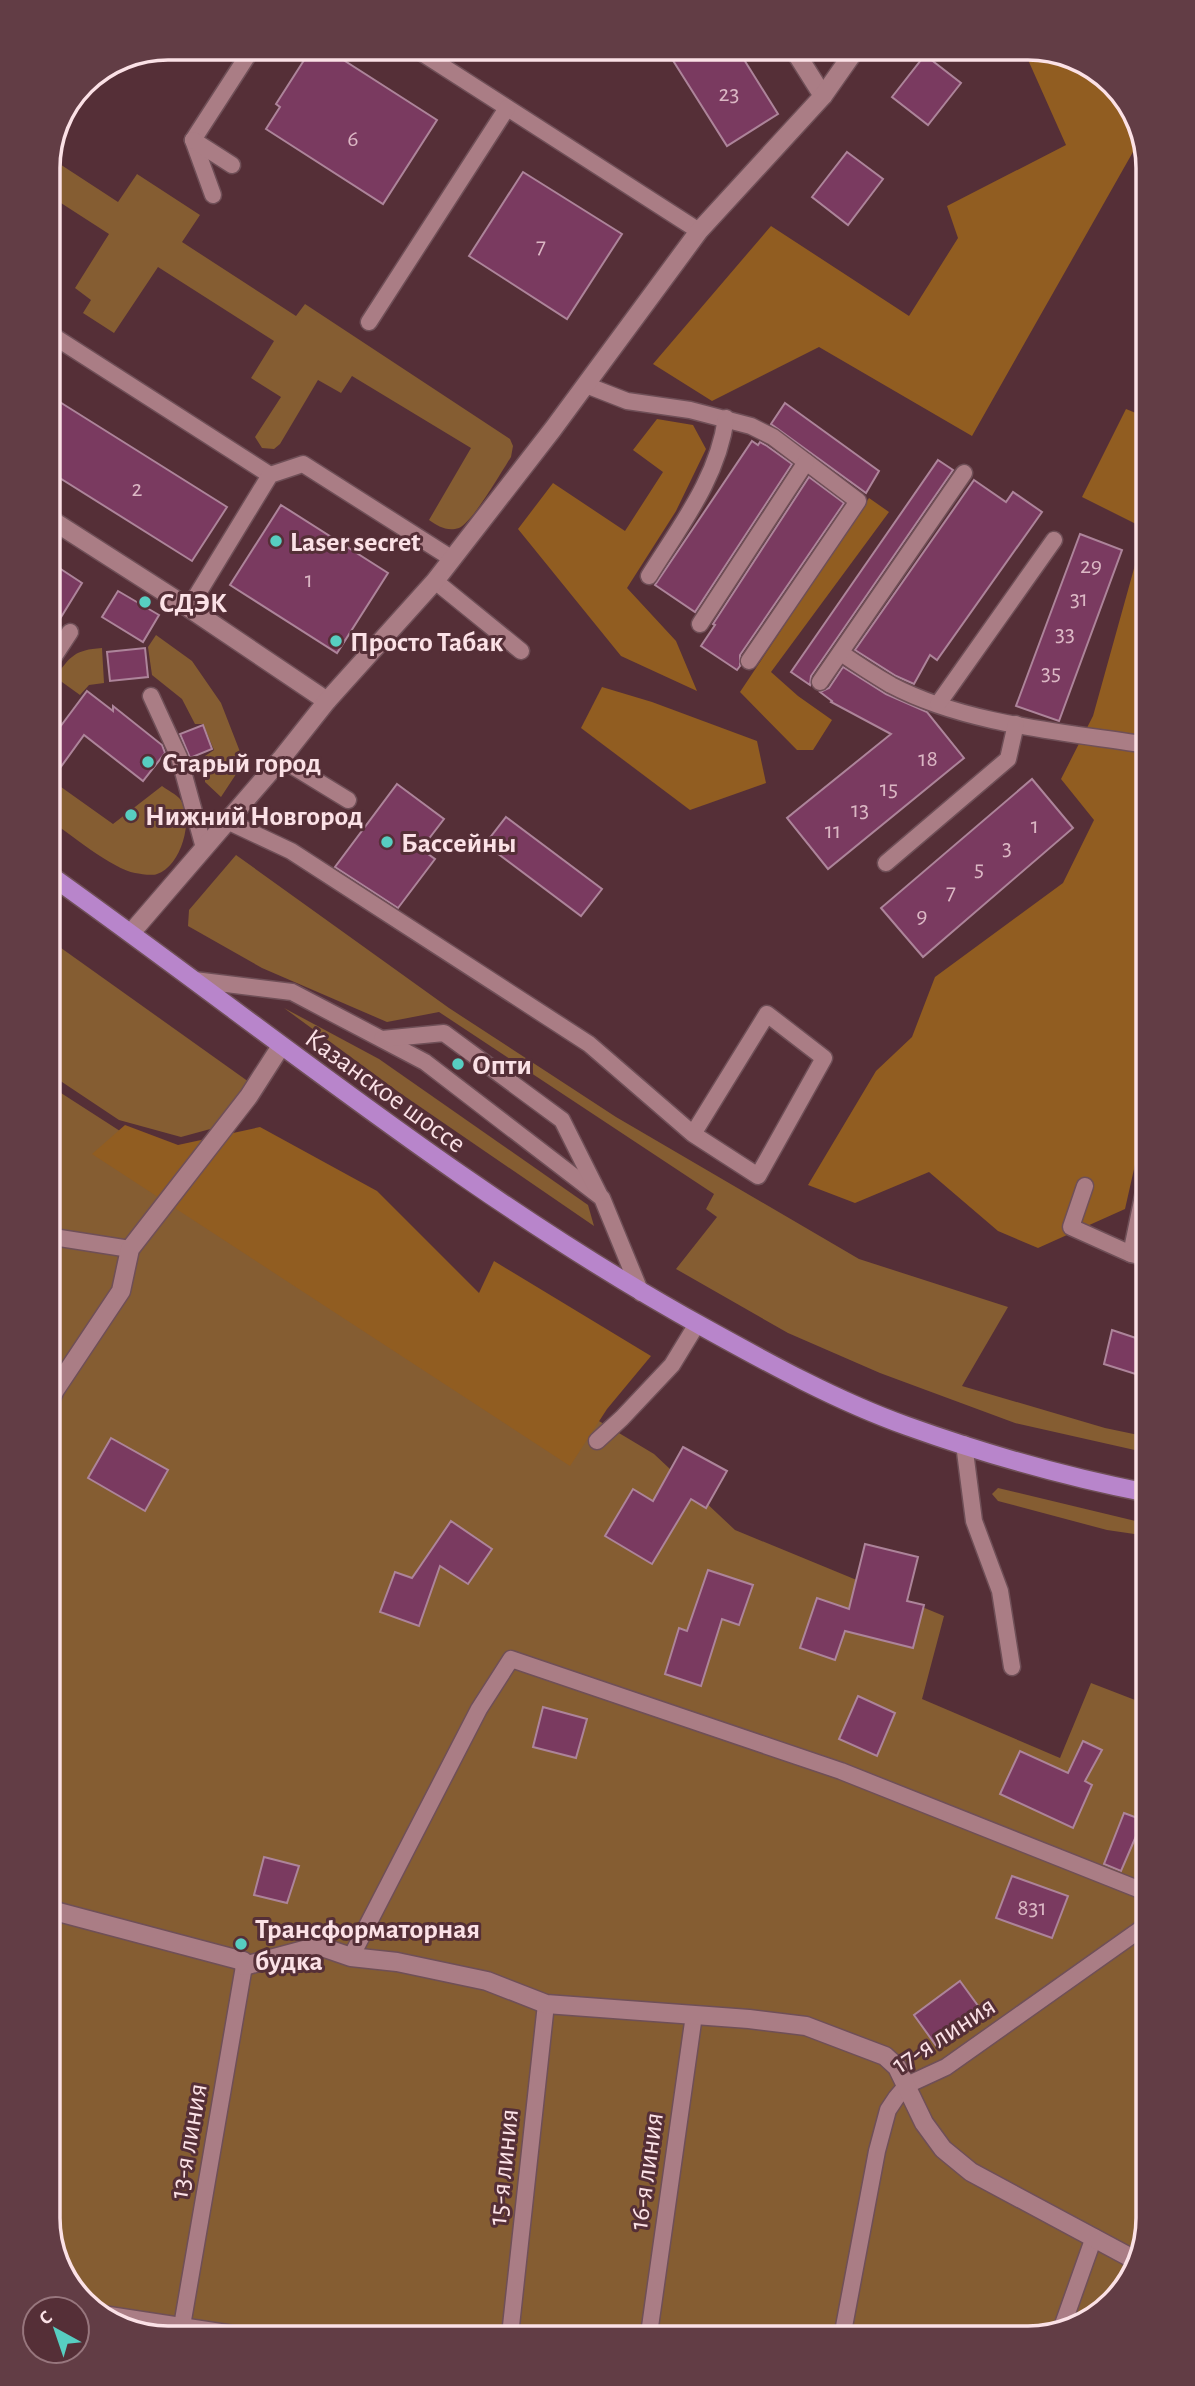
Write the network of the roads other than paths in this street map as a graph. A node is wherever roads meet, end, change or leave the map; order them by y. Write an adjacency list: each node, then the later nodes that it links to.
1 (244, 60): 7 (lane)
2 (433, 60): 6 (lane)
3 (800, 60): 5 (street)
4 (848, 60): 5 (street)
5 (823, 96): 10 (street)
6 (507, 108): 10 (lane); 11 (lane)
7 (193, 140): 8 (lane); 9 (lane)
8 (232, 165)
9 (213, 195)
10 (699, 231): 13 (street)
11 (369, 322)
12 (60, 340): 17 (lane)
13 (586, 384): 14 (lane); 20 (street)
14 (726, 418): 15 (lane); 21 (lane)
15 (806, 462): 24 (lane); 29 (lane)
16 (964, 473): 28 (lane)
17 (270, 475): 20 (lane); 23 (lane)
18 (60, 525): 23 (street)
19 (1054, 540): 33 (lane)
20 (451, 558): 22 (street)
21 (649, 576)
22 (435, 580): 27 (lane); 32 (street)
23 (189, 608): 32 (street)
24 (700, 624)
25 (70, 632): 26 (lane)
26 (60, 648)
27 (521, 651)
28 (841, 653): 30 (lane); 33 (lane)
29 (750, 661)
30 (820, 682)
31 (151, 696): 39 (lane)
32 (327, 701): 36 (street)
33 (937, 704): 34 (lane)
34 (1016, 724): 35 (lane); 40 (lane)
35 (1136, 744)
36 (281, 759): 37 (lane); 38 (street)
37 (348, 800)
38 (228, 821): 39 (street); 46 (lane)
39 (204, 848): 42 (street)
40 (886, 863)
41 (60, 882): 42 (main road)
42 (131, 933): 43 (main road, Казанское шоссе)
43 (196, 981): 44 (lane); 45 (main road, Казанское шоссе)
44 (382, 1039): 48 (lane); 48 (lane)
45 (281, 1046): 51 (street); 54 (main road, Казанское шоссе)
46 (693, 1134): 46 (lane)
47 (1085, 1185): 52 (lane)
48 (602, 1198): 54 (lane)
49 (1136, 1230): 52 (lane)
50 (59, 1239): 51 (lane)
51 (130, 1250): 56 (street)
52 (1131, 1254): 53 (lane)
53 (1136, 1255)
54 (640, 1293): 55 (main road, Казанское шоссе)
55 (697, 1324): 57 (lane); 58 (main road, Казанское шоссе)
56 (59, 1383)
57 (597, 1441)
58 (964, 1444): 59 (main road, Казанское шоссе); 60 (lane)
59 (1136, 1490)
60 (1012, 1667)
61 (1136, 1888): 64 (lane)
62 (59, 1912): 65 (street)
63 (1136, 1932): 68 (lane, 17-я линия)
64 (351, 1957): 65 (street); 66 (street)
65 (244, 1966): 73 (lane, 13-я линия)
66 (546, 2004): 67 (street); 74 (lane, 15-я линия)
67 (694, 2015): 68 (street); 75 (lane, 16-я линия)
68 (907, 2085): 69 (street); 76 (lane, 17-я линия)
69 (1094, 2237): 70 (street); 72 (lane)
70 (1128, 2256)
71 (125, 2317): 73 (lane)
72 (1065, 2319)
73 (182, 2326)
74 (511, 2326)
75 (650, 2326)
76 (844, 2326)

